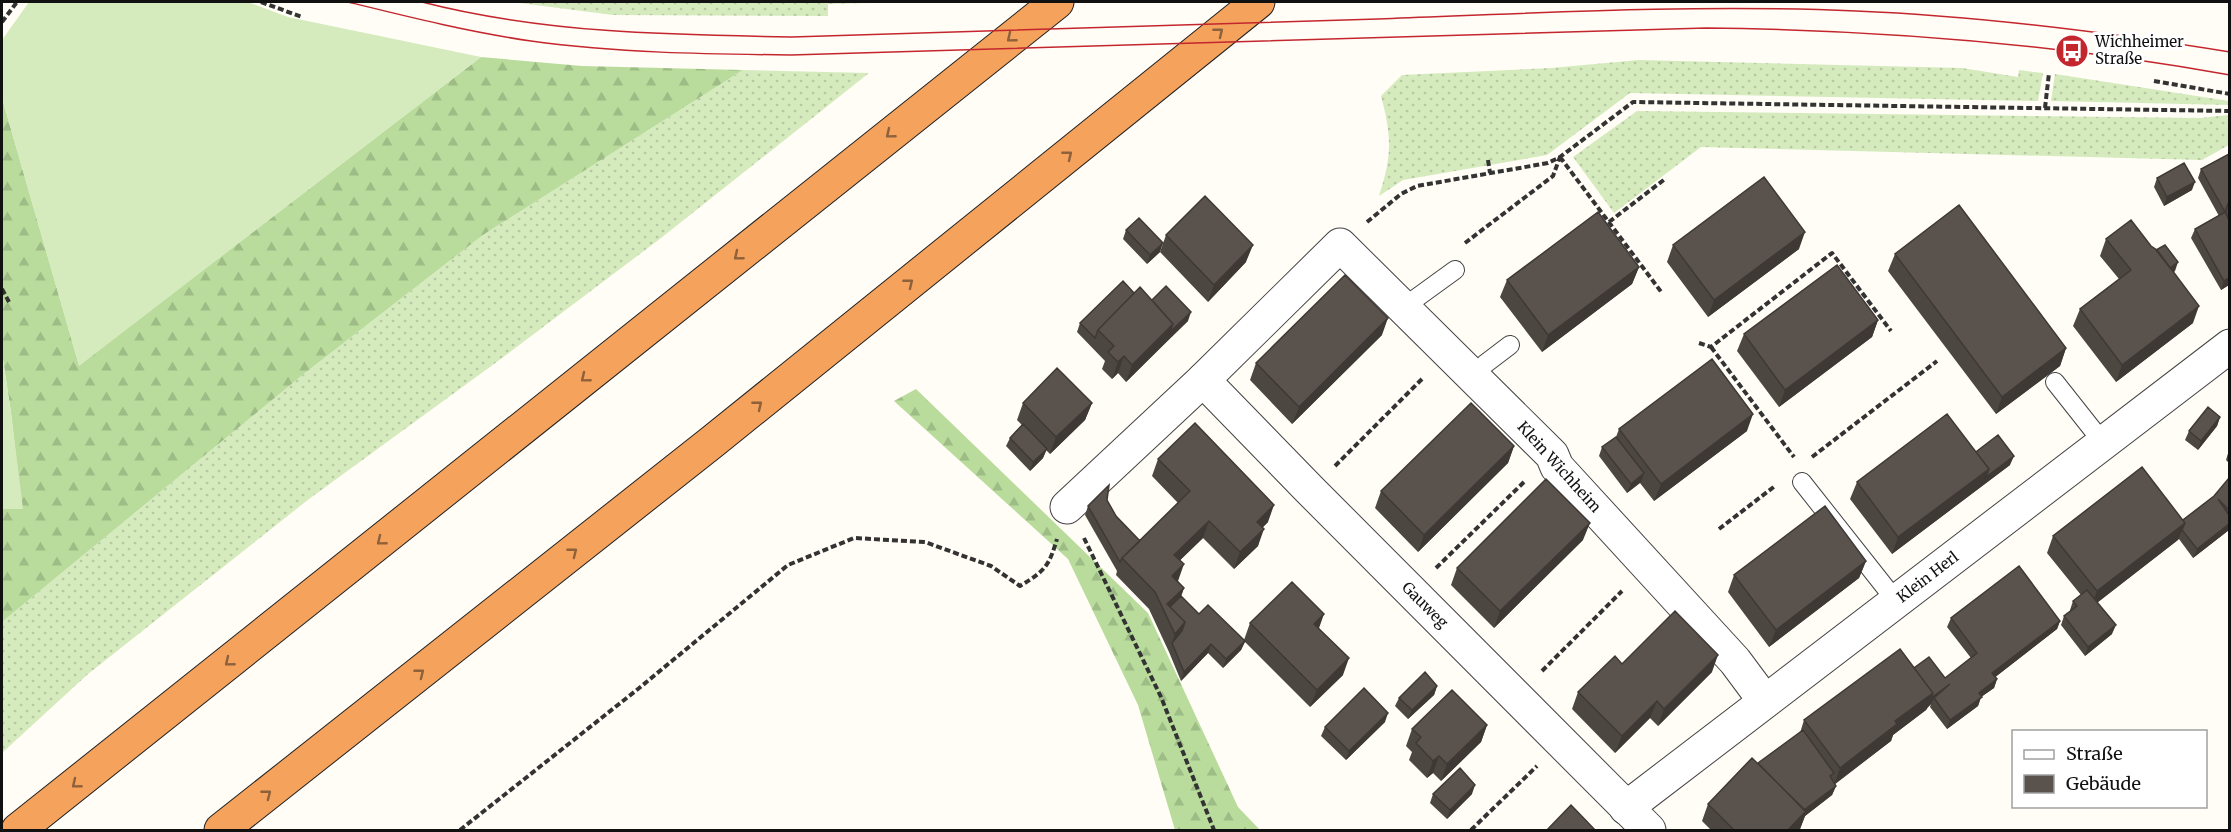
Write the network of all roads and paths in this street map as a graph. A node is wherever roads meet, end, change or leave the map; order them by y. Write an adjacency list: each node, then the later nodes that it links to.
1 (17, 2): 6 (path)
2 (261, 2): 5 (path)
3 (1057, 2): 48 (highway, one-way to 48)
4 (1257, 2): 49 (highway, one-way to 4)
5 (302, 17)
6 (2, 22)
7 (2049, 73): 10 (path)
8 (2154, 81): 9 (path)
9 (2229, 94)
10 (2045, 108): 11 (path); 12 (path)
11 (2229, 111)
12 (1560, 157): 14 (path); 16 (path); 18 (path)
13 (1488, 160): 14 (path)
14 (1490, 173): 17 (path)
15 (1665, 179): 16 (path)
16 (1609, 222): 20 (path)
17 (1340, 245): 22 (street, Klein Wichheim); 31 (street)
18 (1455, 270): 22 (lane)
19 (2, 289): 21 (path)
20 (1662, 293)
21 (9, 302)
22 (1406, 310): 28 (street, Klein Wichheim)
23 (1891, 331): 27 (path)
24 (1699, 343): 27 (path)
25 (1510, 345): 30 (lane)
26 (2229, 346): 33 (street, Klein Herl)
27 (1711, 347): 36 (path)
28 (1449, 352): 30 (street, Klein Wichheim); 38 (path)
29 (1937, 361): 35 (path)
30 (1474, 377): 34 (street, Klein Wichheim)
31 (1203, 380): 38 (street, Gauweg); 39 (street)
32 (2055, 382): 33 (lane)
33 (2104, 444): 43 (street, Klein Herl)
34 (1552, 454): 41 (street, Klein Wichheim); 42 (path)
35 (1810, 459)
36 (1802, 474): 43 (lane)
37 (1783, 480): 40 (path)
38 (1310, 490): 42 (street, Gauweg)
39 (1067, 507): 50 (path); 51 (path)
40 (1719, 529)
41 (1648, 565): 44 (path); 45 (street, Klein Wichheim)
42 (1412, 591): 44 (street, Gauweg)
43 (1896, 601): 45 (street, Klein Herl)
44 (1516, 696): 46 (street, Gauweg)
45 (1764, 700): 47 (street, Klein Herl)
46 (1561, 742): 47 (street, Gauweg); 52 (path)
47 (1626, 808): 53 (street, Gauweg)
48 (18, 831)
49 (221, 831)
50 (460, 831)
51 (1214, 831)
52 (1471, 831)
53 (1648, 831)

